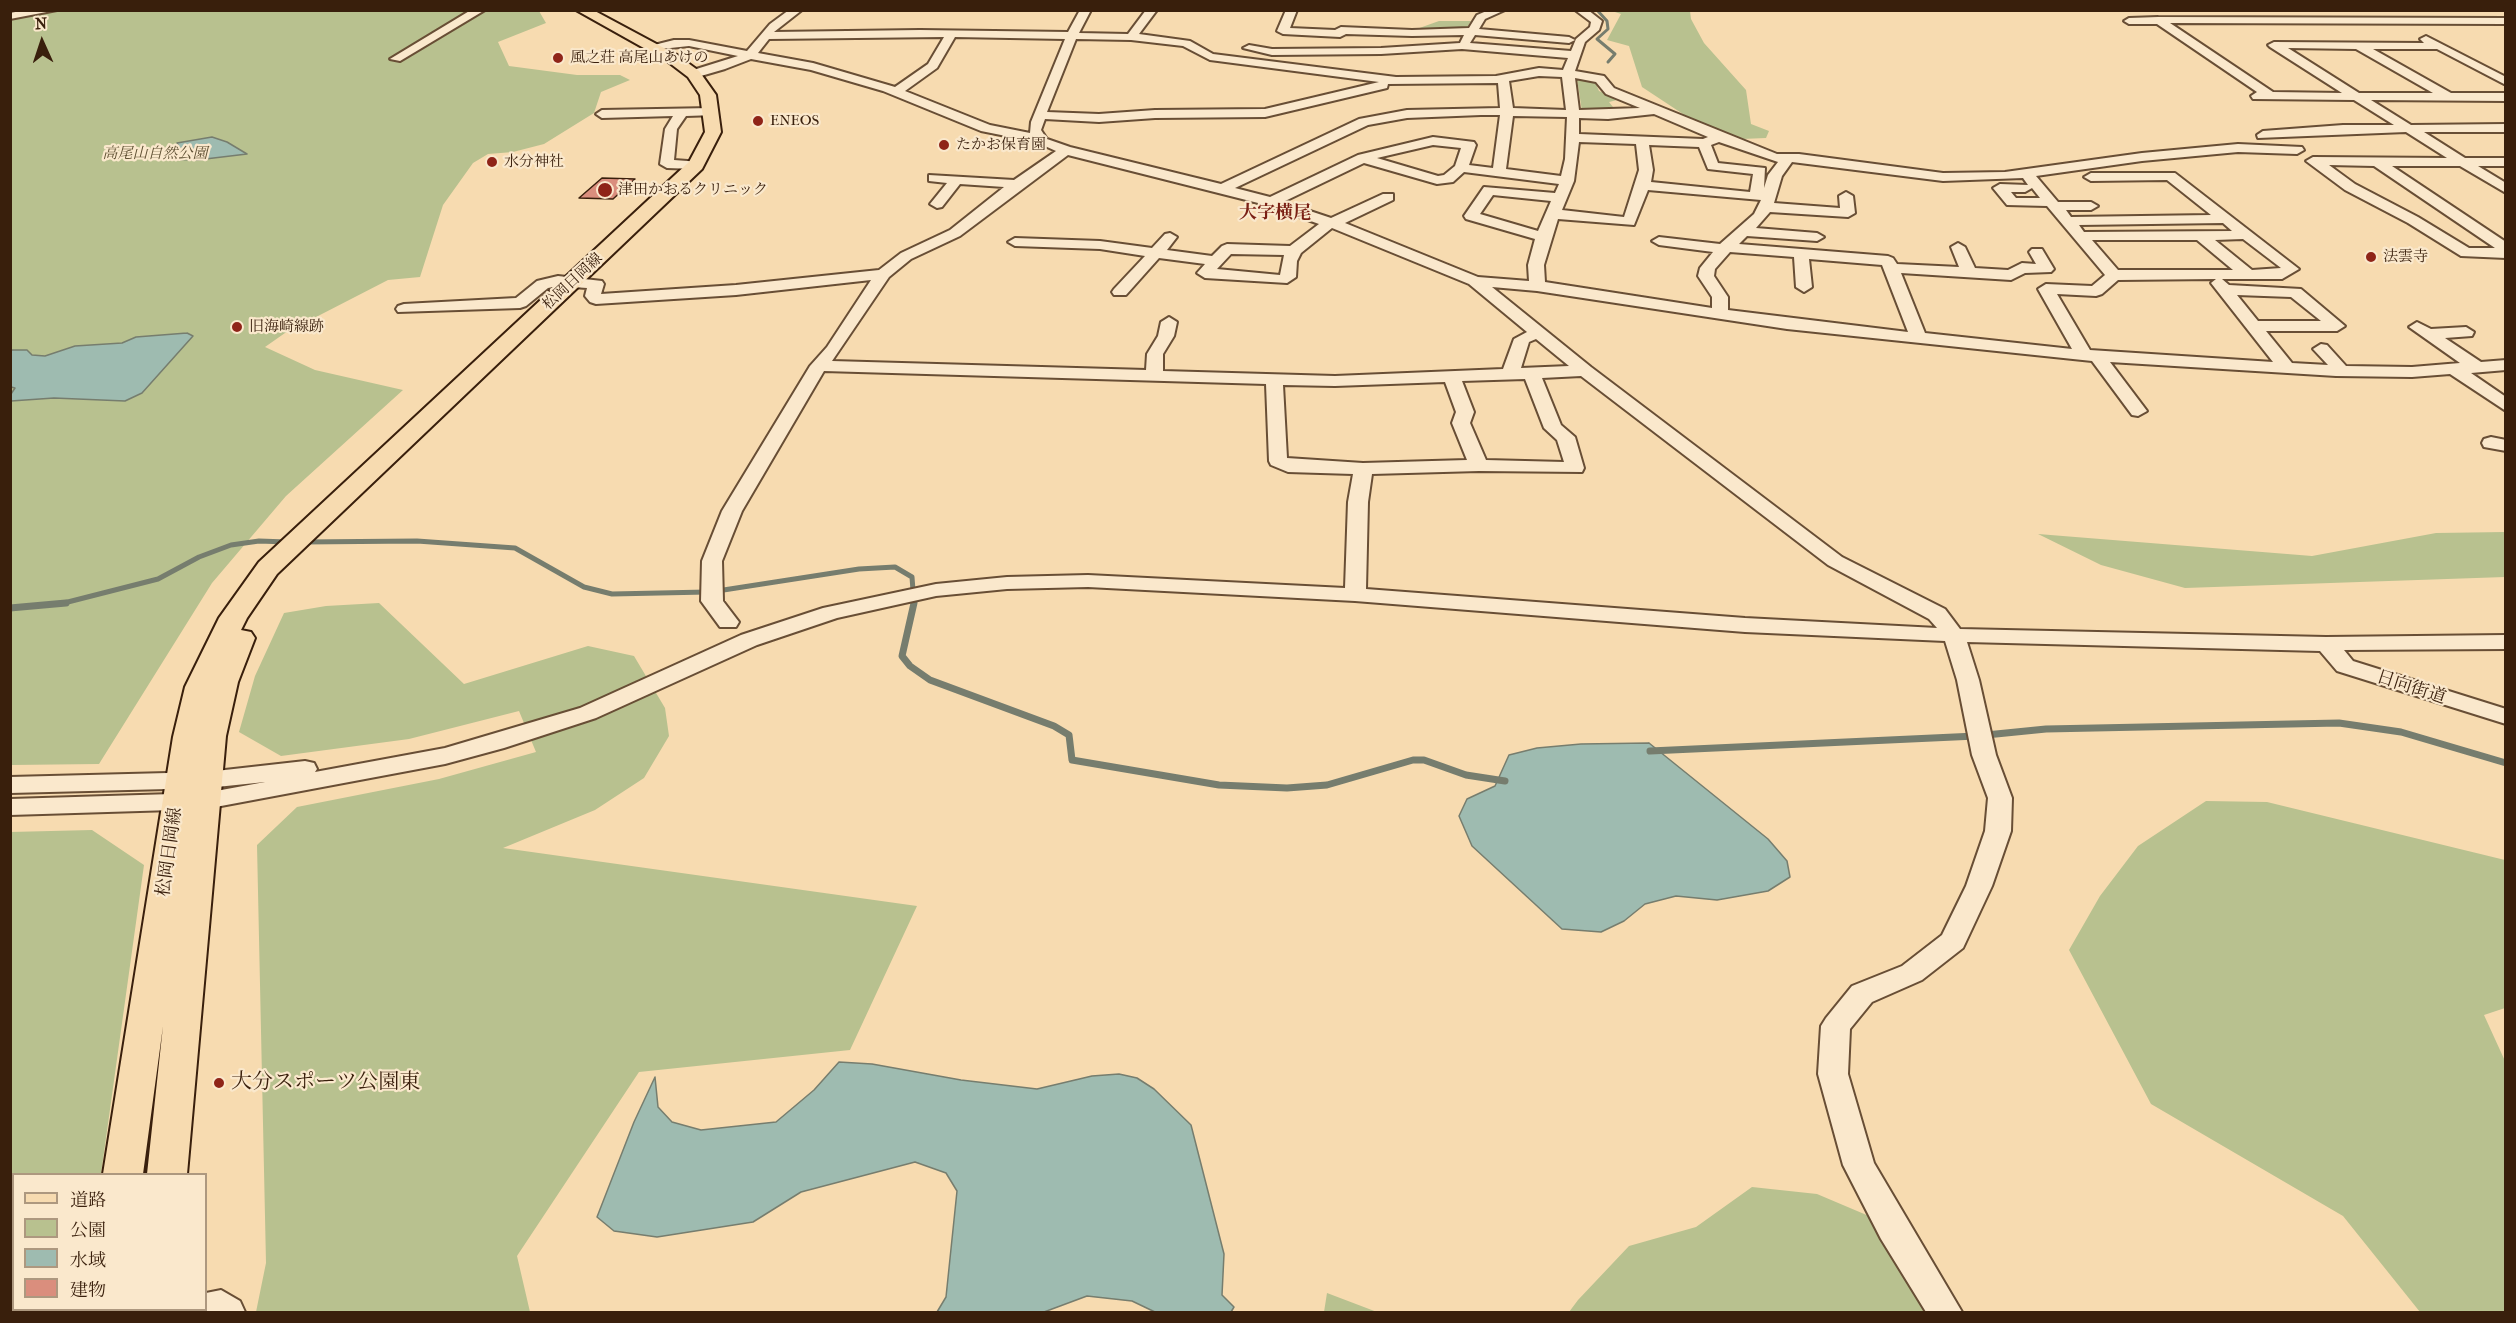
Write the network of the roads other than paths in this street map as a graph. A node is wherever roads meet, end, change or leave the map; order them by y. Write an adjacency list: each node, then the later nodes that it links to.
1 (52, 10): 14 (street)
2 (480, 10): 43 (street)
3 (582, 10): 38 (main road, 松岡日岡線)
4 (797, 10): 29 (street)
5 (1086, 10): 28 (street)
6 (1152, 10): 30 (street)
7 (1292, 10): 25 (street)
8 (1567, 10): 12 (street)
9 (2148, 10): 17 (street)
10 (2299, 10): 18 (street)
11 (2459, 10): 20 (street)
12 (1583, 11): 23 (street)
13 (1502, 15): 24 (street)
14 (10, 16)
15 (2236, 20): 17 (street); 18 (street); 31 (street)
16 (2129, 21): 17 (street)
17 (2160, 21): 52 (street)
18 (2316, 21): 19 (street)
19 (2393, 21): 20 (street); 37 (street)
20 (2480, 21): 21 (street); 26 (street)
21 (2505, 21)
22 (1572, 26): 23 (street)
23 (1595, 28): 32 (street)
24 (1470, 31): 25 (street); 32 (street); 36 (street)
25 (1340, 34): 40 (street)
26 (2505, 34)
27 (951, 35): 28 (street); 29 (street); 51 (street)
28 (1072, 35): 30 (street); 61 (street)
29 (766, 36): 41 (street)
30 (1131, 37): 39 (street)
31 (2264, 39): 34 (street); 52 (street)
32 (1580, 41): 42 (street)
33 (1219, 45): 39 (street)
34 (2358, 45): 37 (street); 53 (street)
35 (1238, 46): 40 (street)
36 (1462, 46): 40 (street); 42 (street)
37 (2438, 46): 44 (street)
38 (652, 47): 41 (street); 46 (main road, 松岡日岡線)
39 (1197, 49): 49 (street)
40 (1341, 50)
41 (750, 55): 46 (street); 51 (street)
42 (1574, 55): 47 (street)
43 (396, 59)
44 (2481, 69): 45 (street); 50 (street)
45 (2505, 69)
46 (694, 74): 56 (main road, 松岡日岡線)
47 (1568, 74): 48 (street); 55 (street); 60 (street)
48 (1503, 78): 49 (street); 57 (street)
49 (1396, 81): 61 (street)
50 (2505, 82)
51 (896, 92): 68 (street)
52 (2357, 97): 53 (street); 62 (street)
53 (2448, 97): 54 (street)
54 (2505, 97)
55 (1655, 110): 60 (street); 66 (street)
56 (712, 112): 59 (street); 79 (main road, 松岡日岡線)
57 (1507, 112): 60 (street); 81 (street); 87 (street)
58 (602, 114): 59 (street)
59 (681, 114): 79 (street)
60 (1573, 114): 67 (street)
61 (1040, 115): 68 (street)
62 (2410, 128): 63 (street); 64 (street); 77 (street)
63 (2505, 128)
64 (2284, 133): 65 (street); 72 (street)
65 (2263, 135)
66 (1719, 137): 70 (street); 74 (street)
67 (1572, 138): 69 (street); 84 (street)
68 (1039, 139): 71 (street)
69 (1642, 141): 70 (street); 86 (street)
70 (1704, 143): 86 (street)
71 (1066, 150): 85 (street); 87 (street)
72 (2297, 150): 74 (street); 75 (street)
73 (1363, 158): 80 (street); 80 (street); 94 (street)
74 (1786, 159): 99 (street)
75 (2314, 161): 76 (street); 115 (street)
76 (2377, 162): 77 (street); 115 (street)
77 (2463, 162): 78 (street); 88 (street)
78 (2505, 162)
79 (696, 165): 127 (main road, 松岡日岡線)
80 (1461, 168): 81 (street)
81 (1499, 173): 84 (street)
82 (934, 178): 83 (street)
83 (957, 179): 85 (street); 95 (street)
84 (1568, 181): 93 (street)
85 (1017, 184): 123 (street)
86 (1644, 185): 100 (street)
87 (1222, 189): 94 (street)
88 (2505, 189)
89 (2188, 190): 92 (street); 92 (street); 97 (street)
90 (1846, 195): 99 (street)
91 (1388, 197): 103 (street)
92 (2046, 197): 98 (street); 102 (street)
93 (1561, 198): 100 (street); 109 (street)
94 (1271, 202): 103 (street)
95 (938, 204)
96 (2136, 205): 97 (street)
97 (2207, 205): 101 (street)
98 (2101, 206)
99 (1766, 207): 104 (street)
100 (1554, 214): 109 (street)
101 (2226, 219): 102 (street); 106 (street)
102 (2067, 221): 107 (street)
103 (1332, 223): 116 (street); 128 (street)
104 (1742, 231): 110 (street); 114 (street)
105 (2200, 235): 106 (street); 107 (street); 124 (street)
106 (2248, 235): 124 (street)
107 (2080, 236): 126 (street)
108 (1170, 237): 118 (street)
109 (1543, 237): 129 (street)
110 (1817, 237)
111 (1659, 241): 114 (street)
112 (1015, 242): 118 (street)
113 (1958, 247): 122 (street)
114 (1725, 248): 119 (street); 134 (street)
115 (2505, 251)
116 (1294, 252): 121 (street); 121 (street)
117 (2037, 252): 122 (street)
118 (1154, 254): 121 (street); 132 (street)
119 (1801, 254): 120 (street); 130 (street)
120 (1888, 259): 122 (street); 139 (street)
121 (1216, 261)
122 (1969, 273)
123 (883, 274): 127 (street); 145 (street)
124 (2248, 274): 125 (street)
125 (2212, 275): 126 (street); 131 (street)
126 (2114, 276): 141 (street)
127 (575, 281): 133 (street); 166 (main road, 松岡日岡線)
128 (1475, 281): 129 (street); 138 (street)
129 (1537, 286): 134 (street)
130 (1804, 287)
131 (2224, 290): 136 (street); 136 (street)
132 (1119, 292)
133 (404, 309)
134 (1720, 315): 139 (street)
135 (1169, 322): 152 (street)
136 (2253, 326): 146 (street)
137 (2466, 332): 147 (street)
138 (1538, 333): 149 (street); 151 (street)
139 (1919, 339): 141 (street)
140 (2321, 349): 142 (street)
141 (2090, 356): 146 (street); 156 (street)
142 (2338, 365): 143 (street); 146 (street)
143 (2373, 365)
144 (2505, 365): 147 (street)
145 (819, 366): 152 (street); 160 (street)
146 (2286, 366): 148 (street)
147 (2477, 367): 148 (street)
148 (2454, 369): 155 (street)
149 (1584, 371): 150 (street); 161 (street)
150 (1533, 374): 151 (street); 157 (street)
151 (1510, 375): 153 (street)
152 (1154, 376): 154 (street)
153 (1451, 376): 154 (street); 157 (street)
154 (1274, 379): 158 (street)
155 (2505, 406)
156 (2138, 411)
157 (1479, 465): 158 (street)
158 (1363, 469): 159 (street)
159 (1355, 595): 161 (street); 166 (street)
160 (728, 622)
161 (1954, 635): 163 (street); 172 (street)
162 (2505, 642): 163 (street)
163 (2326, 644): 164 (street, 日向街道)
164 (2505, 717)
165 (10, 785): 166 (street)
166 (192, 791): 167 (street); 168 (main road, 松岡日岡線); 169 (main road, 松岡日岡線)
167 (10, 807)
168 (123, 1173)
169 (167, 1173)
170 (207, 1308): 171 (street)
171 (228, 1312)
172 (1945, 1312)

